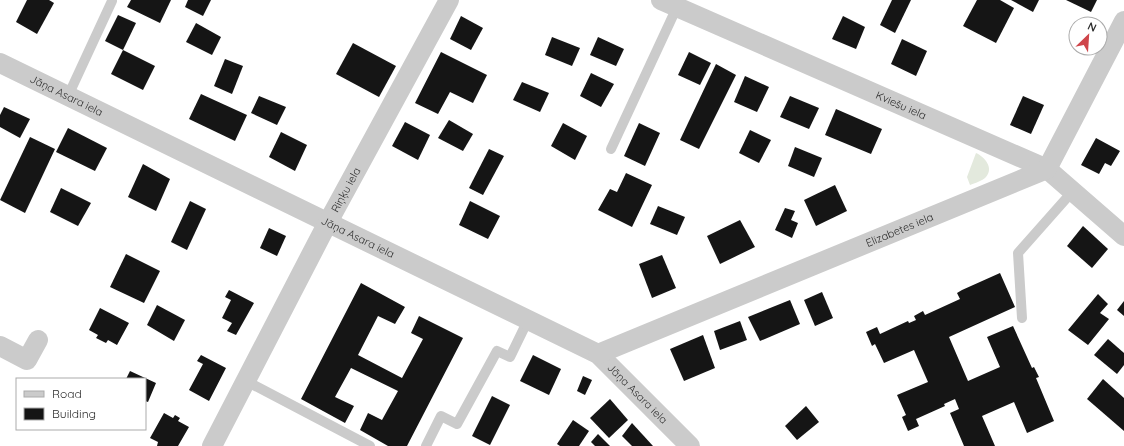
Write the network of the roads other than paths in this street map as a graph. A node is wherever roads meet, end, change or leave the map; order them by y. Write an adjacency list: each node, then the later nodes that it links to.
1 (449, 0): 10 (street, Riņķu iela)
2 (112, 1): 6 (lane)
3 (669, 3): 7 (lane); 8 (street, Kviešu iela)
4 (1124, 22): 8 (street)
5 (0, 63): 6 (street, Jāņa Asara iela)
6 (68, 96): 10 (street, Jāņa Asara iela)
7 (611, 149)
8 (1047, 169): 9 (street, Kviešu iela); 16 (street, Elizabetes iela)
9 (1072, 192): 11 (street, Kviešu iela); 12 (lane)
10 (328, 224): 13 (street, Jāņa Asara iela); 17 (street, Riņķu iela)
11 (1124, 236)
12 (1022, 318)
13 (528, 320): 16 (street, Jāņa Asara iela); 20 (lane)
14 (38, 340): 15 (street)
15 (0, 346)
16 (598, 354): 21 (street, Jāņa Asara iela)
17 (246, 381): 18 (street, Riņķu iela); 19 (lane)
18 (212, 446)
19 (370, 446)
20 (426, 446)
21 (690, 446)

